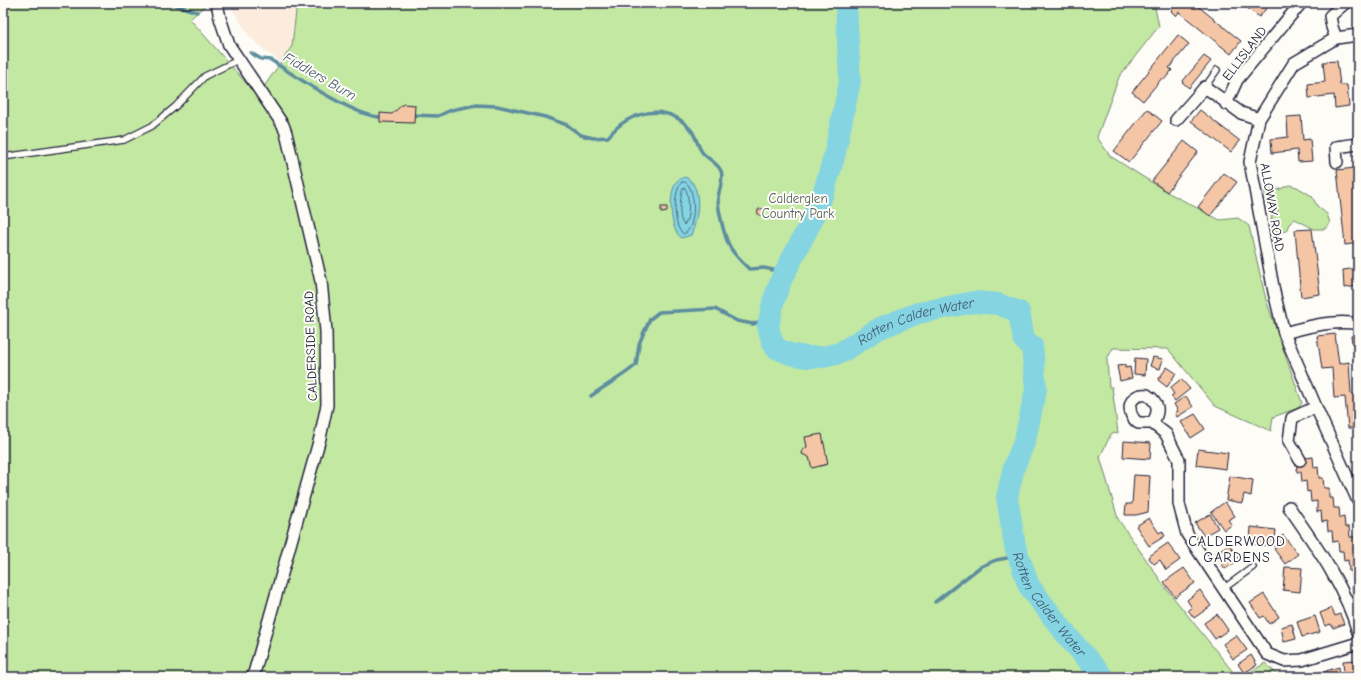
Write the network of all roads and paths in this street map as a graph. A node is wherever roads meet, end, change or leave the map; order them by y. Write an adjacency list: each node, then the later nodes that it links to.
1 (217, 3): 6 (street, CALDERSIDE ROAD)
2 (1301, 3): 9 (street, ELLISLAND)
3 (1345, 3): 5 (street)
4 (1358, 35): 5 (street, ALLOWAY ROAD)
5 (1336, 38): 10 (street, ALLOWAY ROAD)
6 (238, 60): 13 (lane); 26 (street, CALDERSIDE ROAD)
7 (1217, 70): 8 (lane)
8 (1205, 87): 9 (street, ELLISLAND); 11 (street, ELLISLAND)
9 (1226, 104): 10 (street, ELLISLAND)
10 (1259, 119): 16 (street, ALLOWAY ROAD)
11 (1176, 120)
12 (1358, 144): 14 (street)
13 (3, 157)
14 (1337, 162)
15 (1358, 324): 16 (street)
16 (1284, 333): 17 (street, ALLOWAY ROAD)
17 (1316, 407): 19 (street); 20 (street, ALLOWAY ROAD)
18 (1152, 423): 23 (street)
19 (1300, 460)
20 (1358, 501)
21 (1289, 507): 24 (street)
22 (1253, 567): 23 (lane)
23 (1223, 589): 25 (street)
24 (1358, 632)
25 (1358, 643)
26 (254, 677)

